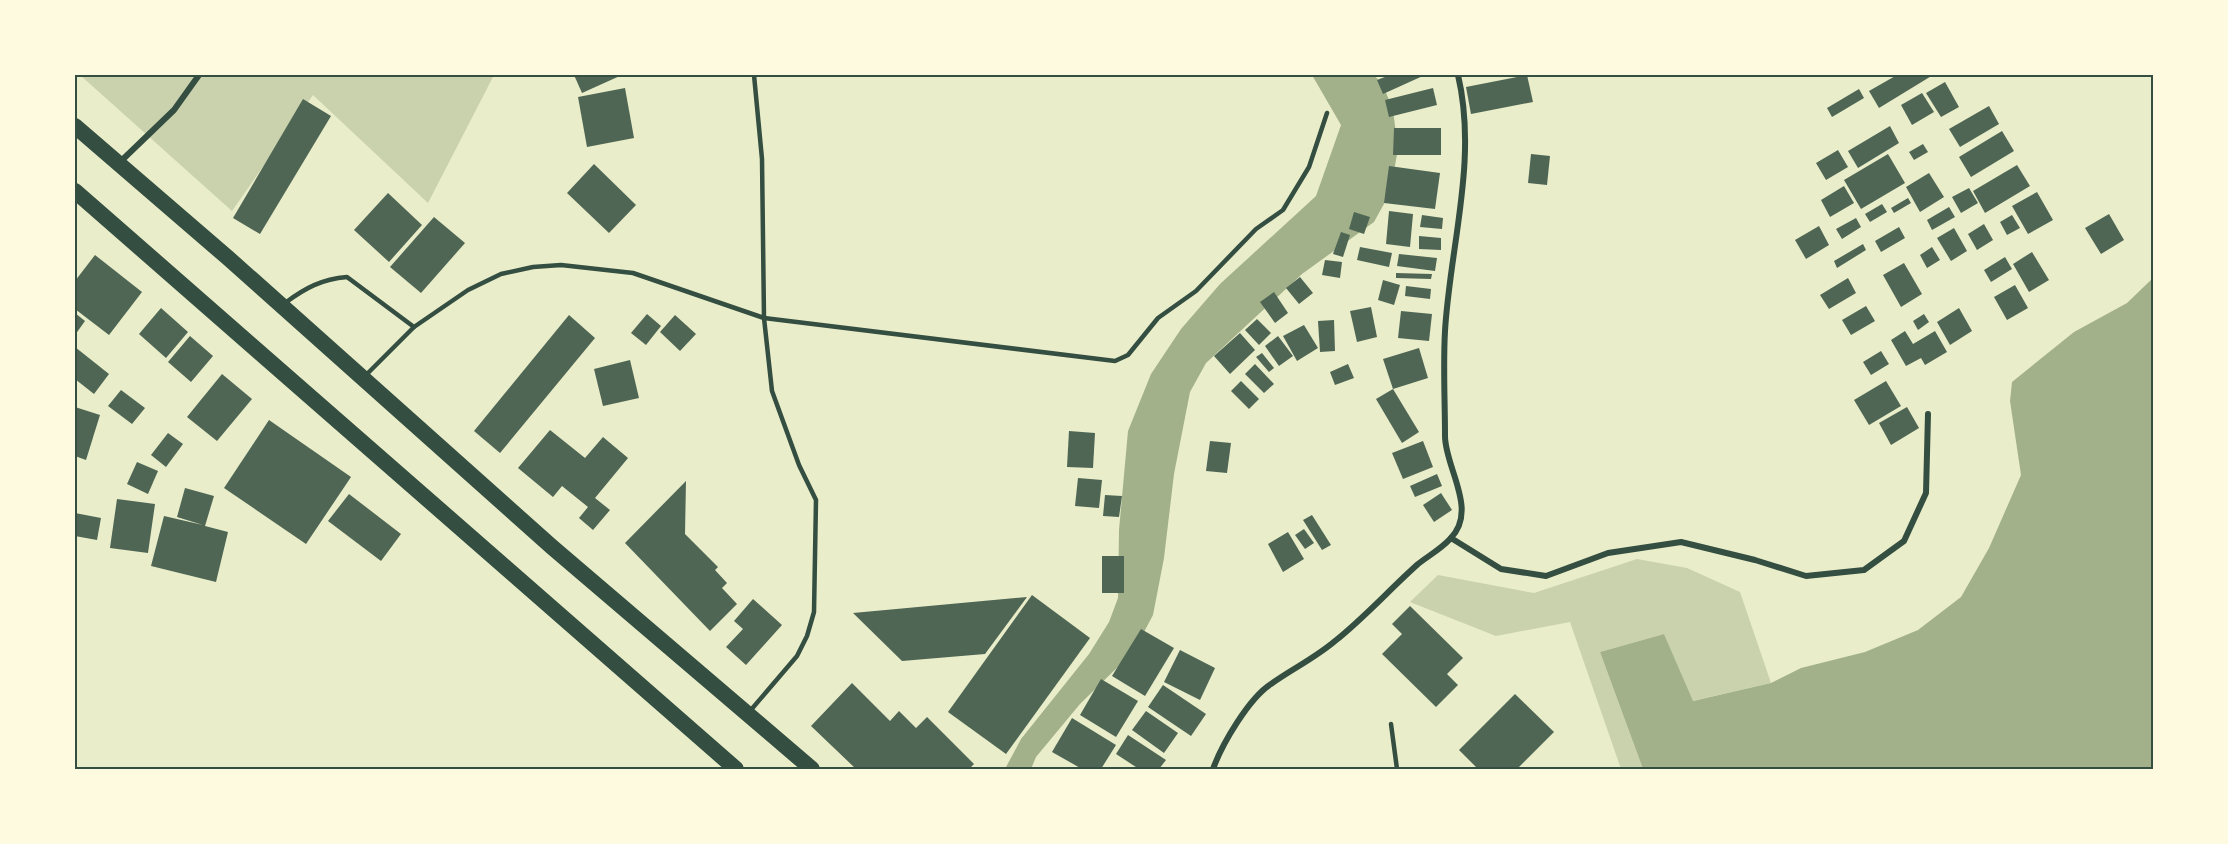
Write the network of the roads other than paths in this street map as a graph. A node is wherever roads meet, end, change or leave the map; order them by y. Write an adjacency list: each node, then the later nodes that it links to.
1 (199, 75): 6 (street)
2 (754, 75): 9 (lane)
3 (1458, 75): 13 (street)
4 (1327, 113): 9 (lane)
5 (75, 126): 6 (highway)
6 (119, 164): 8 (highway)
7 (75, 191): 16 (highway)
8 (281, 306): 10 (lane); 11 (highway)
9 (764, 318): 10 (lane); 14 (lane)
10 (414, 327): 11 (lane)
11 (362, 379): 14 (highway)
12 (1928, 414): 13 (street)
13 (1451, 538): 18 (street)
14 (748, 713): 17 (highway)
15 (1391, 724): 19 (lane)
16 (735, 769)
17 (812, 769)
18 (1213, 769)
19 (1396, 769)

